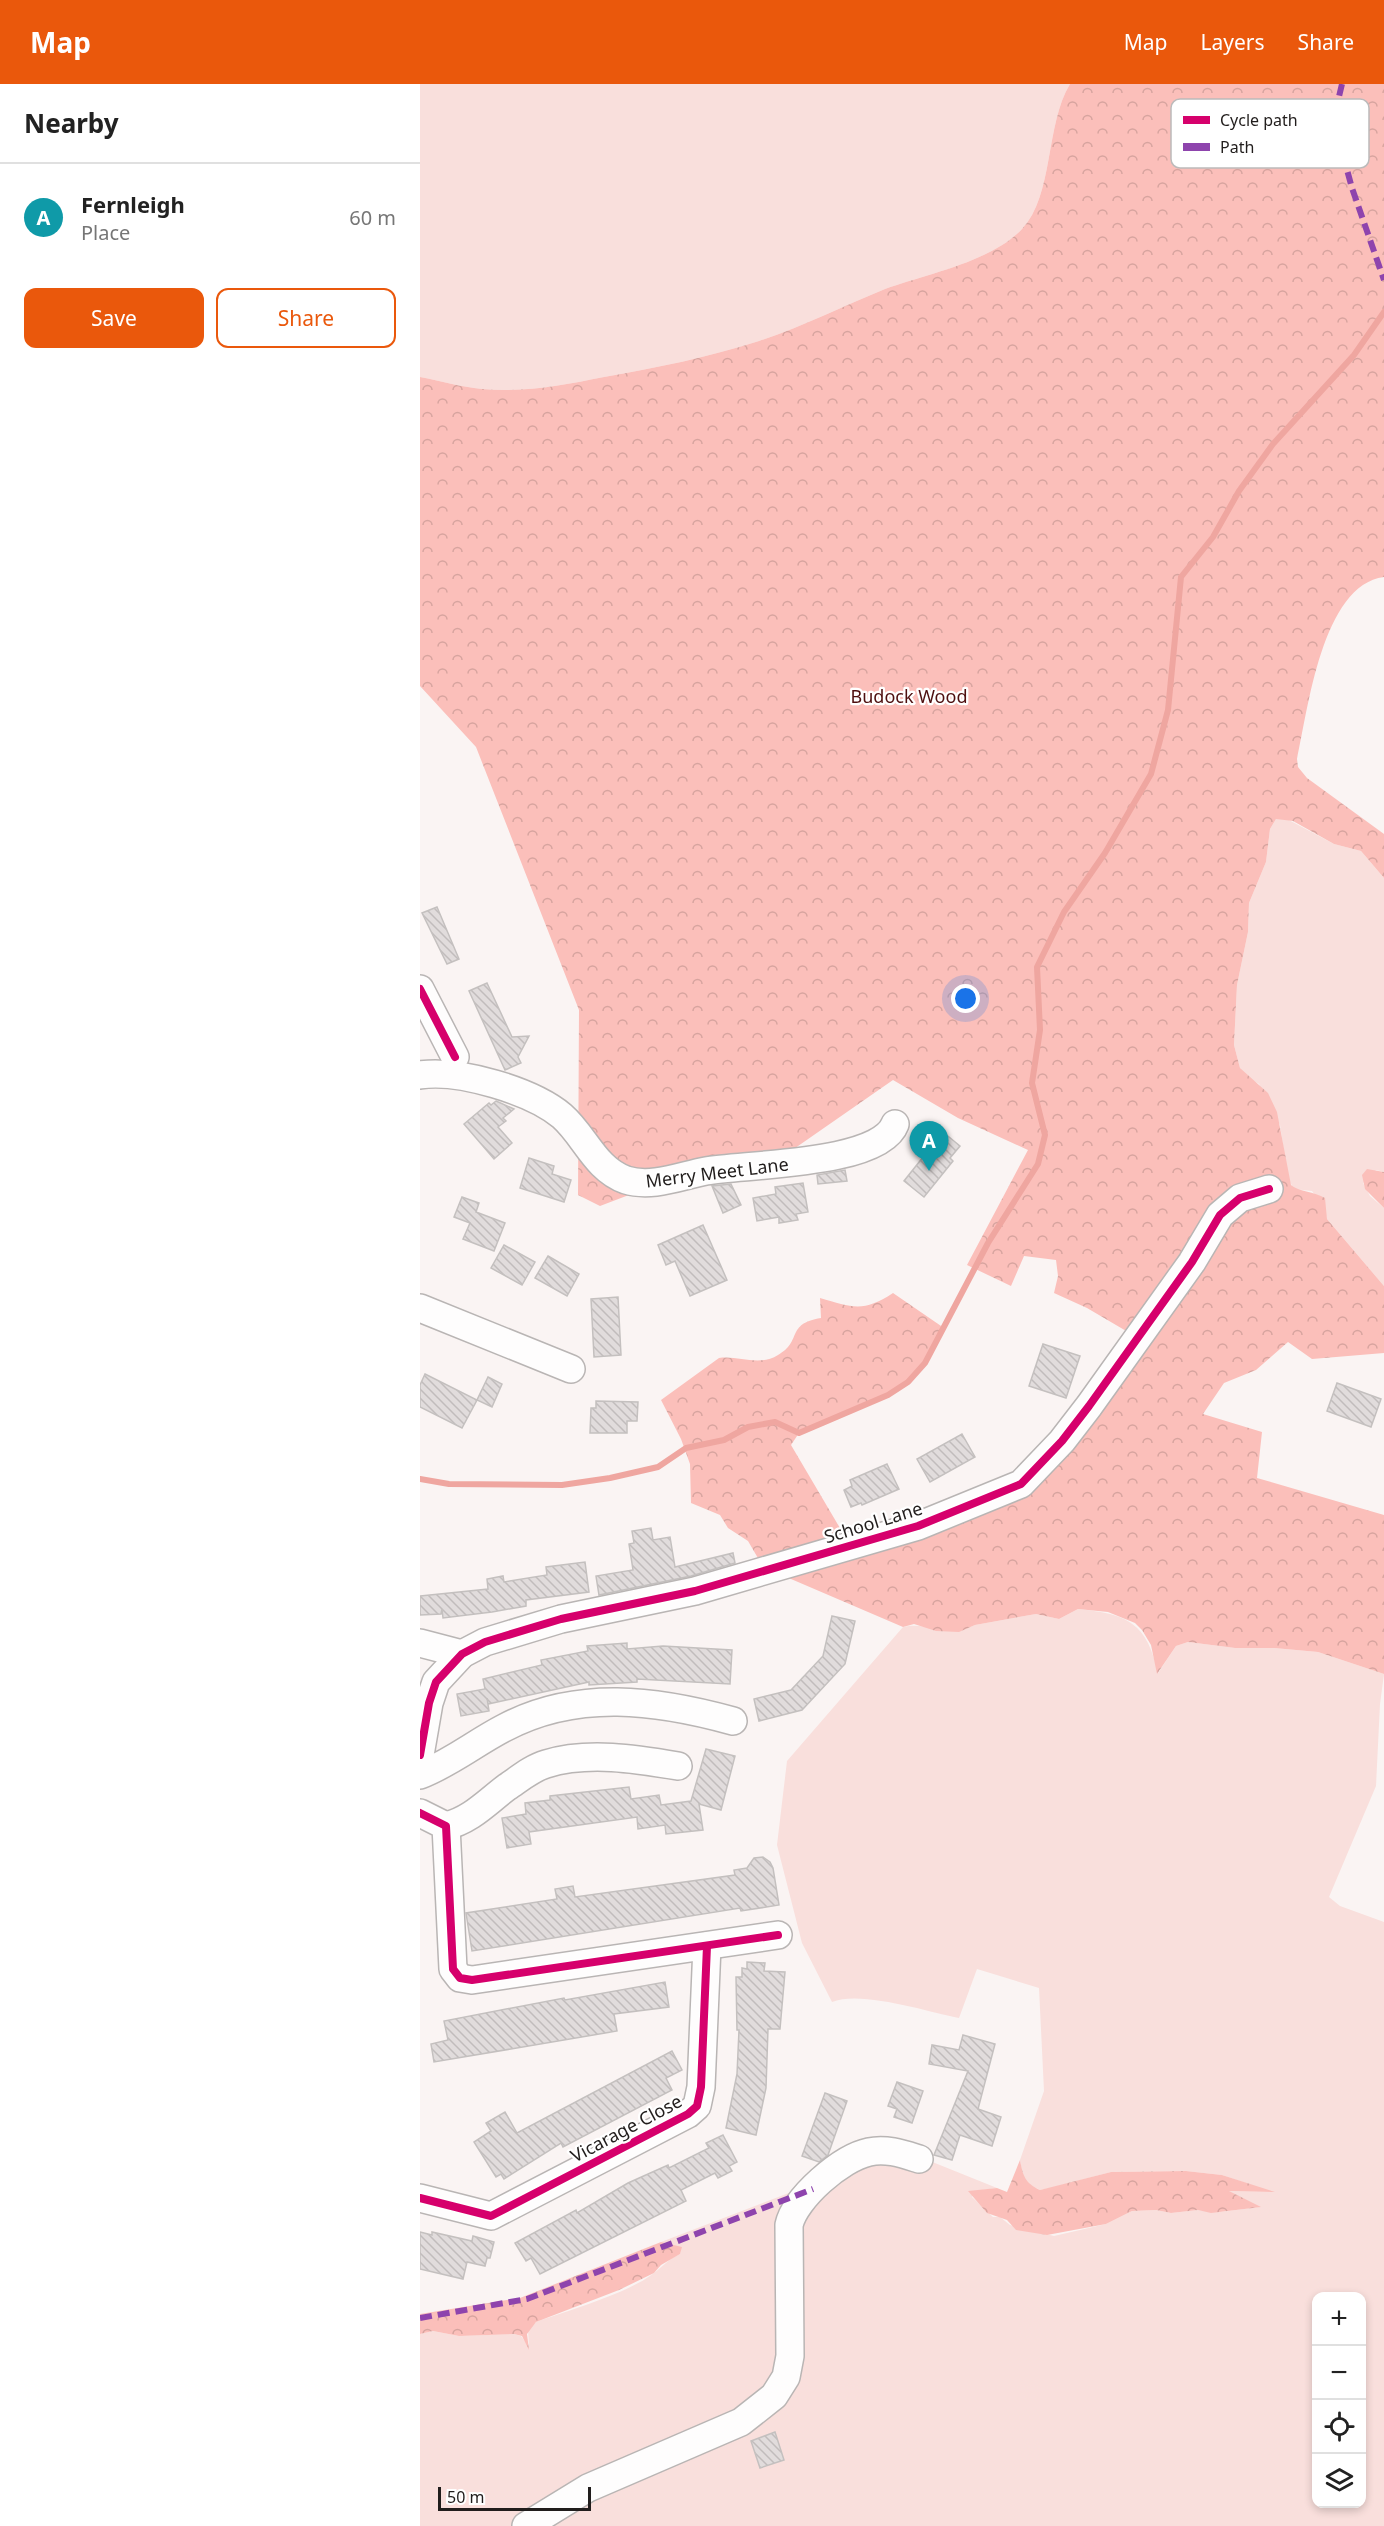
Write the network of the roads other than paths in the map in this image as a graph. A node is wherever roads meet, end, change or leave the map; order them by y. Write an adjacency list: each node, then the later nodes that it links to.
1 (420, 989): 2 (street)
2 (455, 1057)
3 (420, 1075): 4 (street, Merry Meet Lane)
4 (895, 1124)
5 (1269, 1189): 9 (street, School Lane)
6 (420, 1308): 7 (street)
7 (571, 1369)
8 (420, 1643): 9 (street)
9 (462, 1654): 11 (street, School Lane)
10 (733, 1721): 13 (street)
11 (420, 1755)
12 (667, 1759): 15 (street)
13 (420, 1775)
14 (420, 1812): 15 (street)
15 (446, 1826): 17 (street)
16 (778, 1935): 17 (street)
17 (707, 1946): 19 (street, Vicarage Close)
18 (919, 2159): 20 (street)
19 (420, 2198)
20 (526, 2526)

